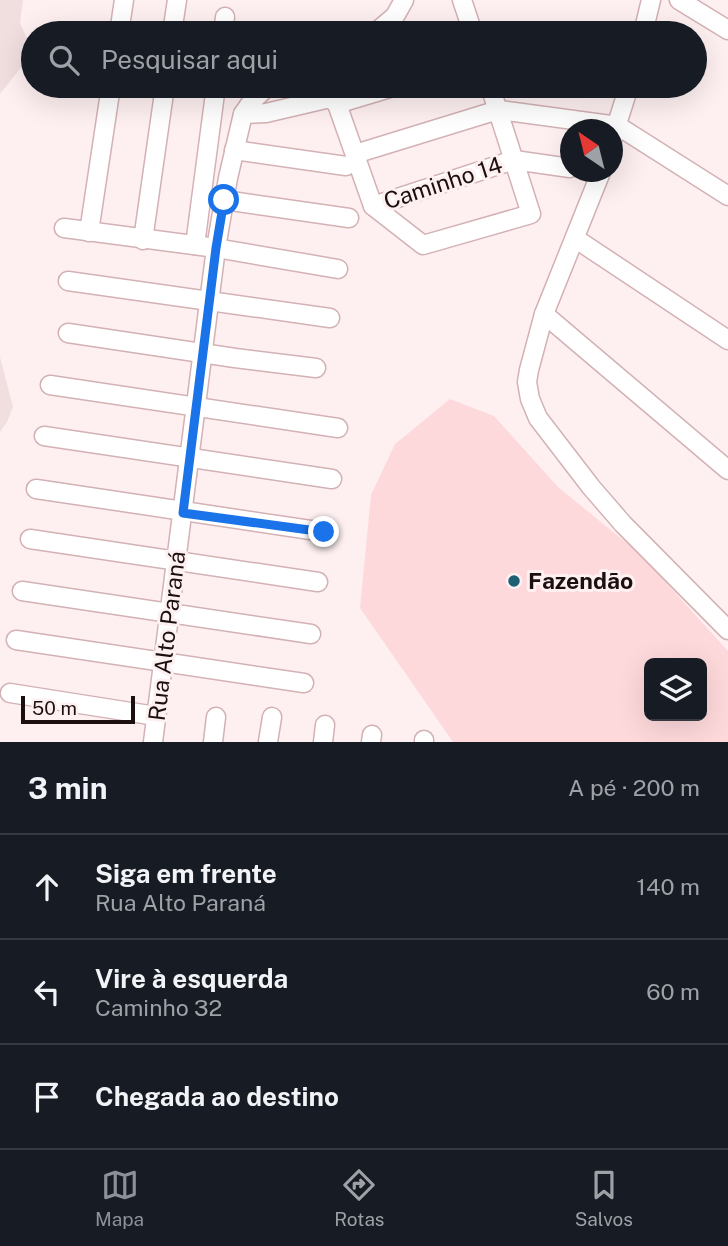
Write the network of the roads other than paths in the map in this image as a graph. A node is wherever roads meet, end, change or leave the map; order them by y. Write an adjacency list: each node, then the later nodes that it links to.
1 (124, 0): 7 (street)
2 (177, 0): 8 (street)
3 (404, 0): 9 (street)
4 (462, 0): 10 (street)
5 (651, 0): 11 (street)
6 (679, 0): 12 (street)
7 (121, 21)
8 (174, 21)
9 (389, 21)
10 (469, 21)
11 (646, 21)
12 (728, 30)
13 (109, 98): 36 (street)
14 (163, 98): 38 (street)
15 (214, 98): 39 (street)
16 (255, 98): 22 (street)
17 (357, 98): 20 (street)
18 (494, 98): 21 (street)
19 (625, 98): 23 (street)
20 (337, 104): 22 (street); 27 (street)
21 (498, 110): 24 (street); 27 (street); 28 (street)
22 (243, 114): 26 (street, Rua Alto Paraná)
23 (619, 119)
24 (560, 122)
25 (623, 137): 31 (street)
26 (234, 150): 27 (street); 32 (street, Rua Alto Paraná)
27 (350, 160): 33 (street)
28 (514, 160): 29 (street); 33 (street, Caminho 14); 33 (street)
29 (560, 166)
30 (594, 182): 37 (street)
31 (728, 196)
32 (224, 200): 34 (street); 40 (street, Rua Alto Paraná)
33 (373, 206)
34 (349, 218)
35 (64, 228): 36 (street)
36 (89, 232): 38 (street)
37 (576, 239): 44 (street); 47 (street)
38 (143, 240): 39 (street)
39 (195, 246): 40 (street)
40 (216, 248): 41 (street); 43 (street, Rua Alto Paraná)
41 (338, 269)
42 (68, 281): 43 (street)
43 (210, 301): 45 (street); 48 (street, Rua Alto Paraná)
44 (544, 314): 55 (street); 65 (street)
45 (330, 318)
46 (68, 333): 48 (street)
47 (728, 340)
48 (204, 353): 49 (street); 51 (street, Rua Alto Paraná)
49 (316, 368)
50 (50, 384): 51 (street)
51 (197, 408): 52 (street); 54 (street, Rua Alto Paraná)
52 (338, 428)
53 (44, 436): 54 (street)
54 (190, 459): 56 (street); 58 (street, Rua Alto Paraná)
55 (728, 470)
56 (332, 479)
57 (36, 489): 58 (street)
58 (183, 513): 59 (street); 61 (street, Rua Alto Paraná)
59 (324, 532)
60 (30, 538): 61 (street)
61 (176, 562): 62 (street); 64 (street, Rua Alto Paraná)
62 (318, 582)
63 (22, 591): 64 (street)
64 (170, 615): 66 (street); 68 (street, Rua Alto Paraná)
65 (728, 630)
66 (311, 634)
67 (16, 640): 68 (street)
68 (164, 663): 69 (street); 71 (street, Rua Alto Paraná)
69 (304, 683)
70 (10, 693): 71 (street)
71 (156, 716): 74 (street, Rua Alto Paraná)
72 (272, 717): 76 (street)
73 (216, 718): 75 (street)
74 (153, 742)
75 (213, 742)
76 (268, 742)

